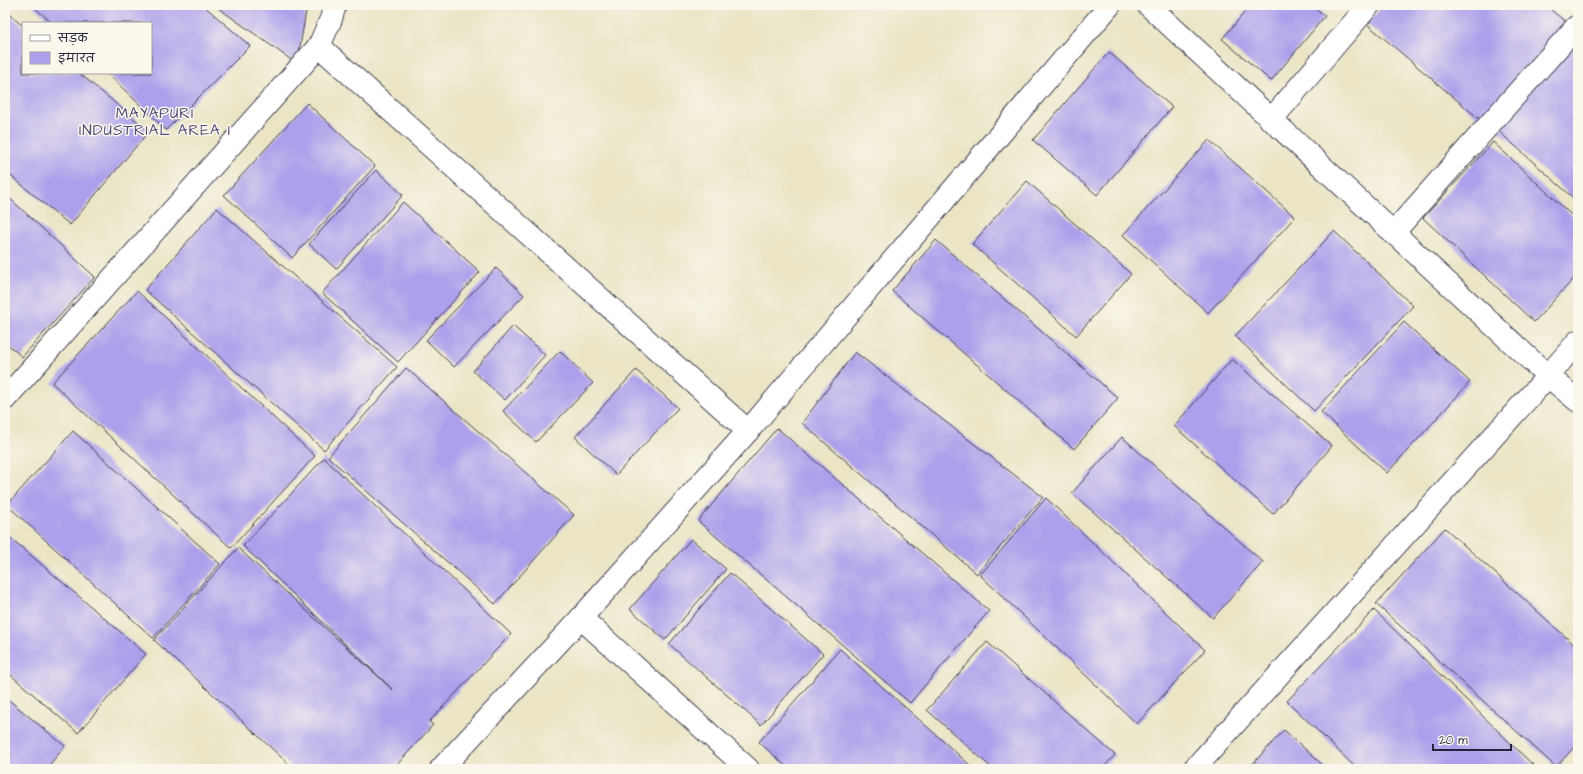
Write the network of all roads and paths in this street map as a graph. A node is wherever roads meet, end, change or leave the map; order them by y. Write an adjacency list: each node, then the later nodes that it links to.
1 (335, 5): 6 (street)
2 (1110, 5): 13 (street)
3 (1148, 5): 7 (street)
4 (1369, 5): 7 (street)
5 (1576, 27): 8 (street)
6 (319, 46): 11 (street); 13 (street)
7 (1271, 120): 8 (street)
8 (1393, 233): 10 (street)
9 (1578, 341): 10 (street)
10 (1548, 376): 12 (street); 17 (street)
11 (5, 399)
12 (1578, 401)
13 (748, 431): 14 (street)
14 (581, 618): 15 (street); 16 (street)
15 (441, 769)
16 (748, 769)
17 (1194, 769)

